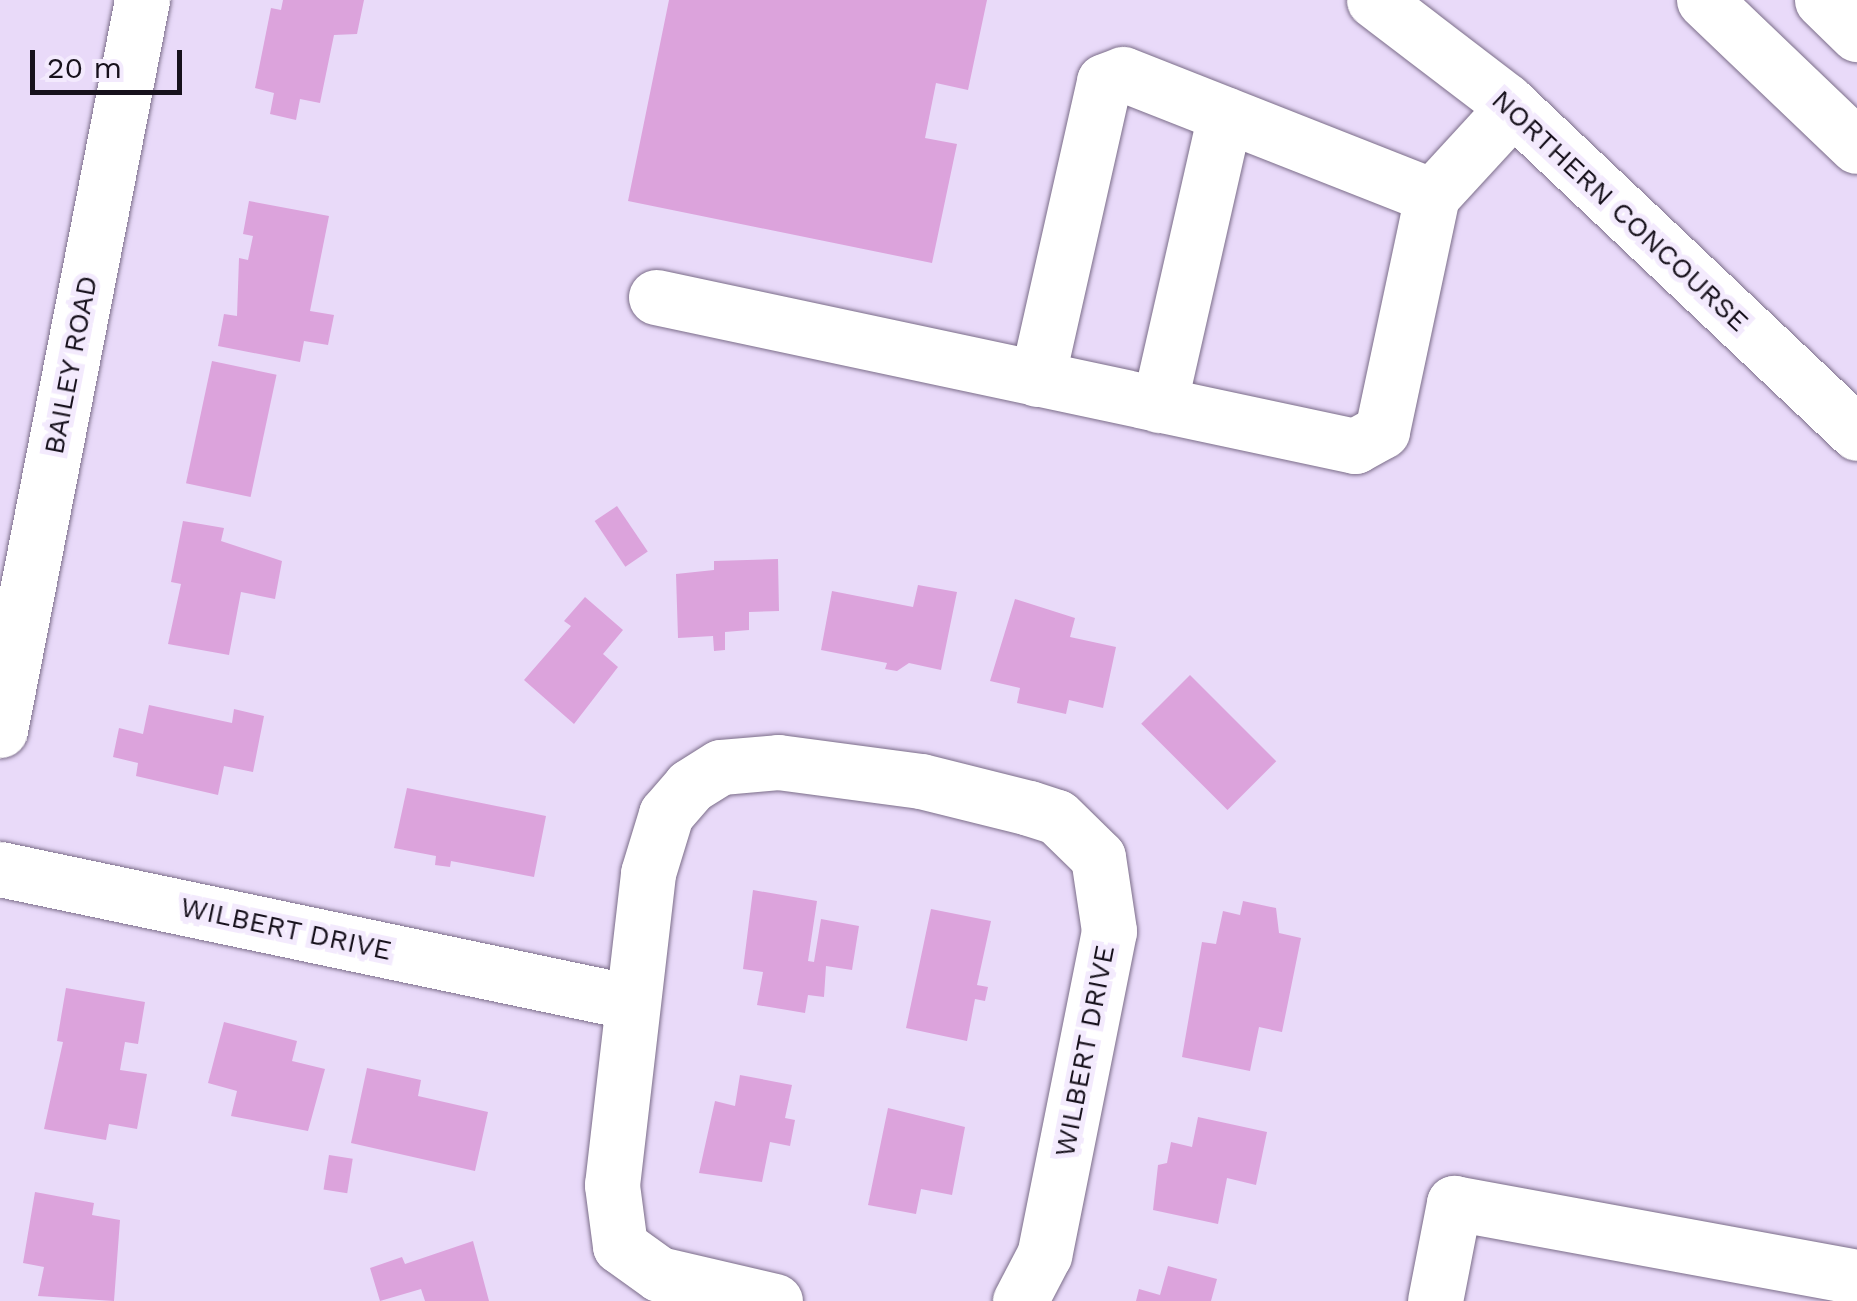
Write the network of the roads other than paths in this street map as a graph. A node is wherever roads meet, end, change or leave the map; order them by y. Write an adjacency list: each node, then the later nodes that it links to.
1 (142, 0): 14 (main road, BAILEY ROAD)
2 (1374, 0): 6 (main road, NORTHERN CONCOURSE)
3 (1704, 0): 8 (main road)
4 (1822, 0): 5 (main road)
5 (1857, 34)
6 (1513, 108): 9 (main road); 13 (main road, NORTHERN CONCOURSE)
7 (1226, 114): 9 (main road); 11 (main road); 12 (main road)
8 (1857, 146)
9 (1432, 196): 12 (main road)
10 (656, 297): 11 (main road)
11 (1037, 378): 12 (main road)
12 (1159, 405)
13 (1857, 433)
14 (16, 559): 15 (main road, BAILEY ROAD)
15 (0, 730)
16 (0, 869): 17 (main road, WILBERT DRIVE)
17 (631, 1002): 19 (main road, WILBERT DRIVE); 20 (main road, WILBERT DRIVE)
18 (1857, 1277): 21 (main road)
19 (775, 1301)
20 (1020, 1301)
21 (1435, 1301)

